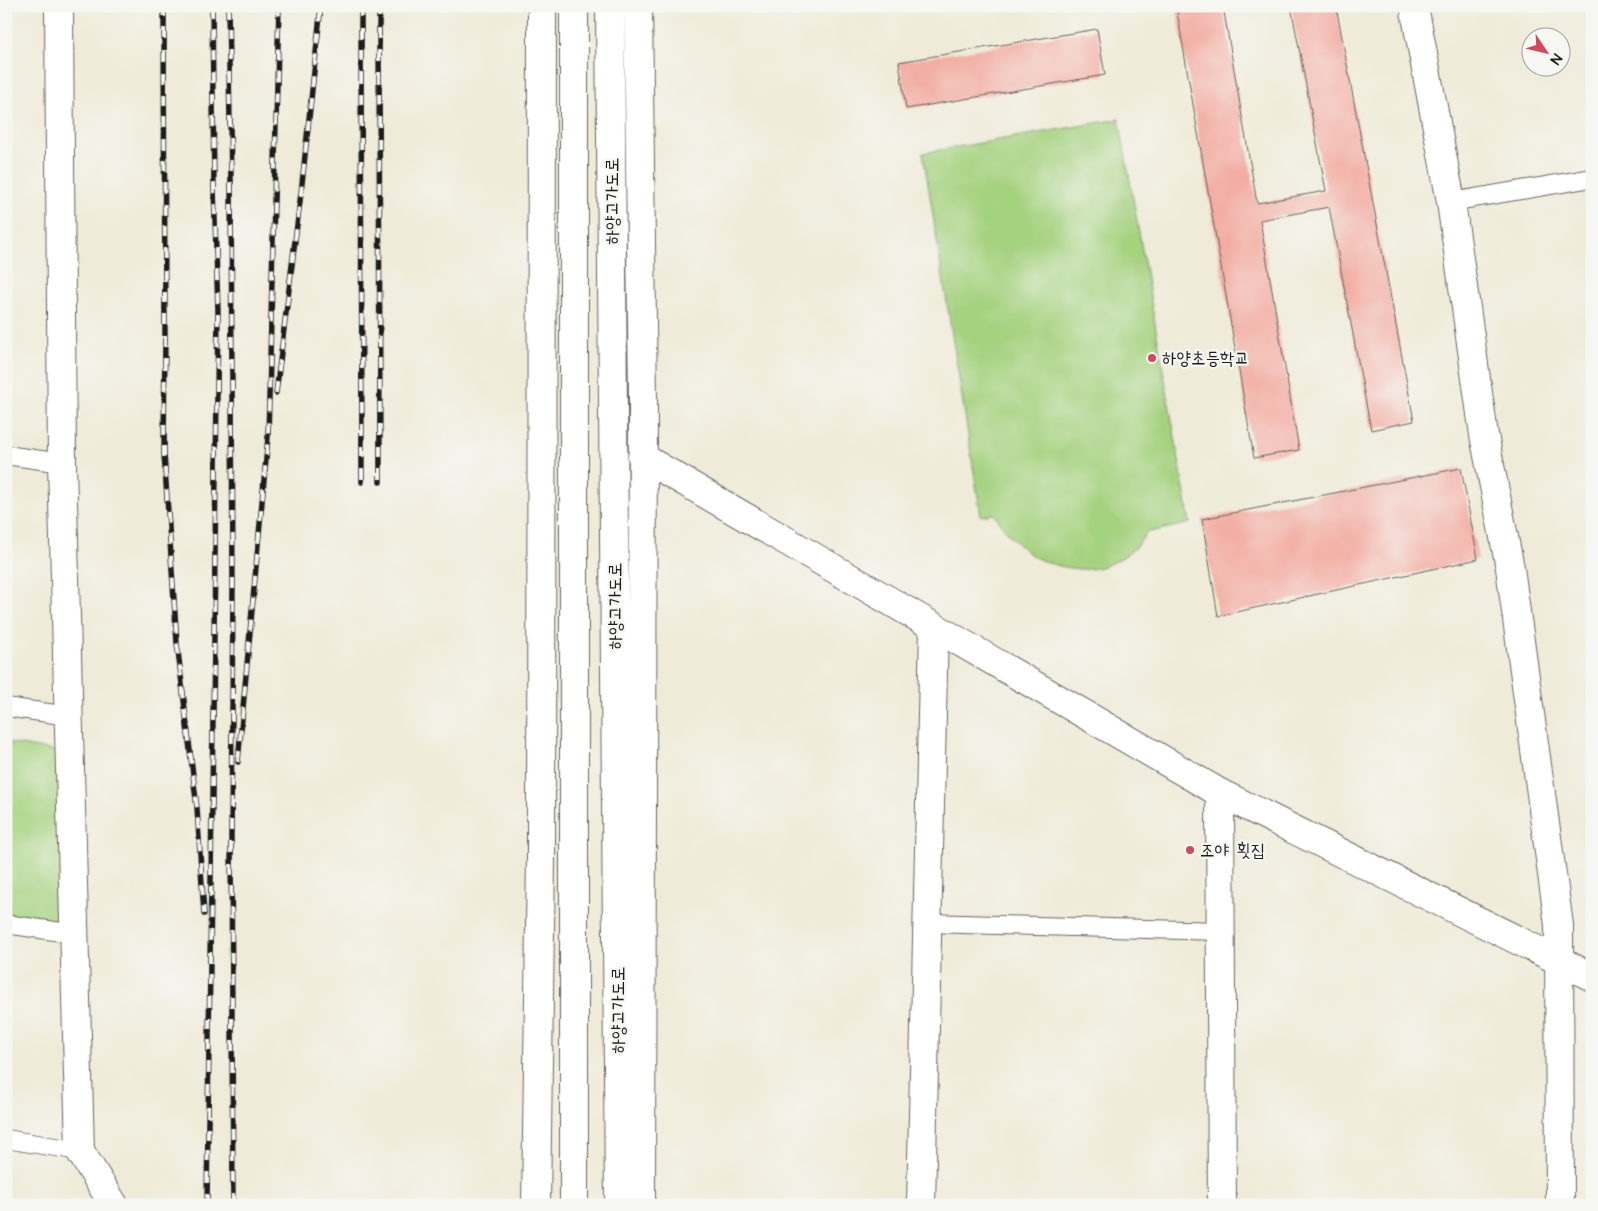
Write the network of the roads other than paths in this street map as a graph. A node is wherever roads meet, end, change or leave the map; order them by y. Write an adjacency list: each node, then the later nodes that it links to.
1 (59, 6): 11 (main road)
2 (542, 6): 25 (main road)
3 (574, 6): 26 (main road)
4 (610, 6): 27 (main road, 하양고가도로)
5 (638, 6): 10 (main road)
6 (1414, 6): 8 (main road)
7 (1592, 178): 8 (lane)
8 (1451, 202): 20 (main road)
9 (6, 456): 11 (lane)
10 (642, 458): 12 (main road); 28 (main road)
11 (62, 463): 14 (main road)
12 (934, 627): 15 (main road); 16 (main road)
13 (6, 707): 14 (lane)
14 (69, 716): 19 (main road)
15 (1220, 793): 18 (main road); 20 (main road)
16 (927, 922): 18 (lane); 29 (main road)
17 (6, 924): 19 (lane)
18 (1220, 931): 30 (main road)
19 (74, 934): 23 (main road)
20 (1558, 961): 21 (main road); 31 (main road)
21 (1592, 977)
22 (6, 1139): 23 (lane)
23 (80, 1152): 24 (main road)
24 (114, 1205)
25 (536, 1205)
26 (574, 1205)
27 (619, 1205)
28 (642, 1205)
29 (921, 1205)
30 (1222, 1205)
31 (1560, 1205)

